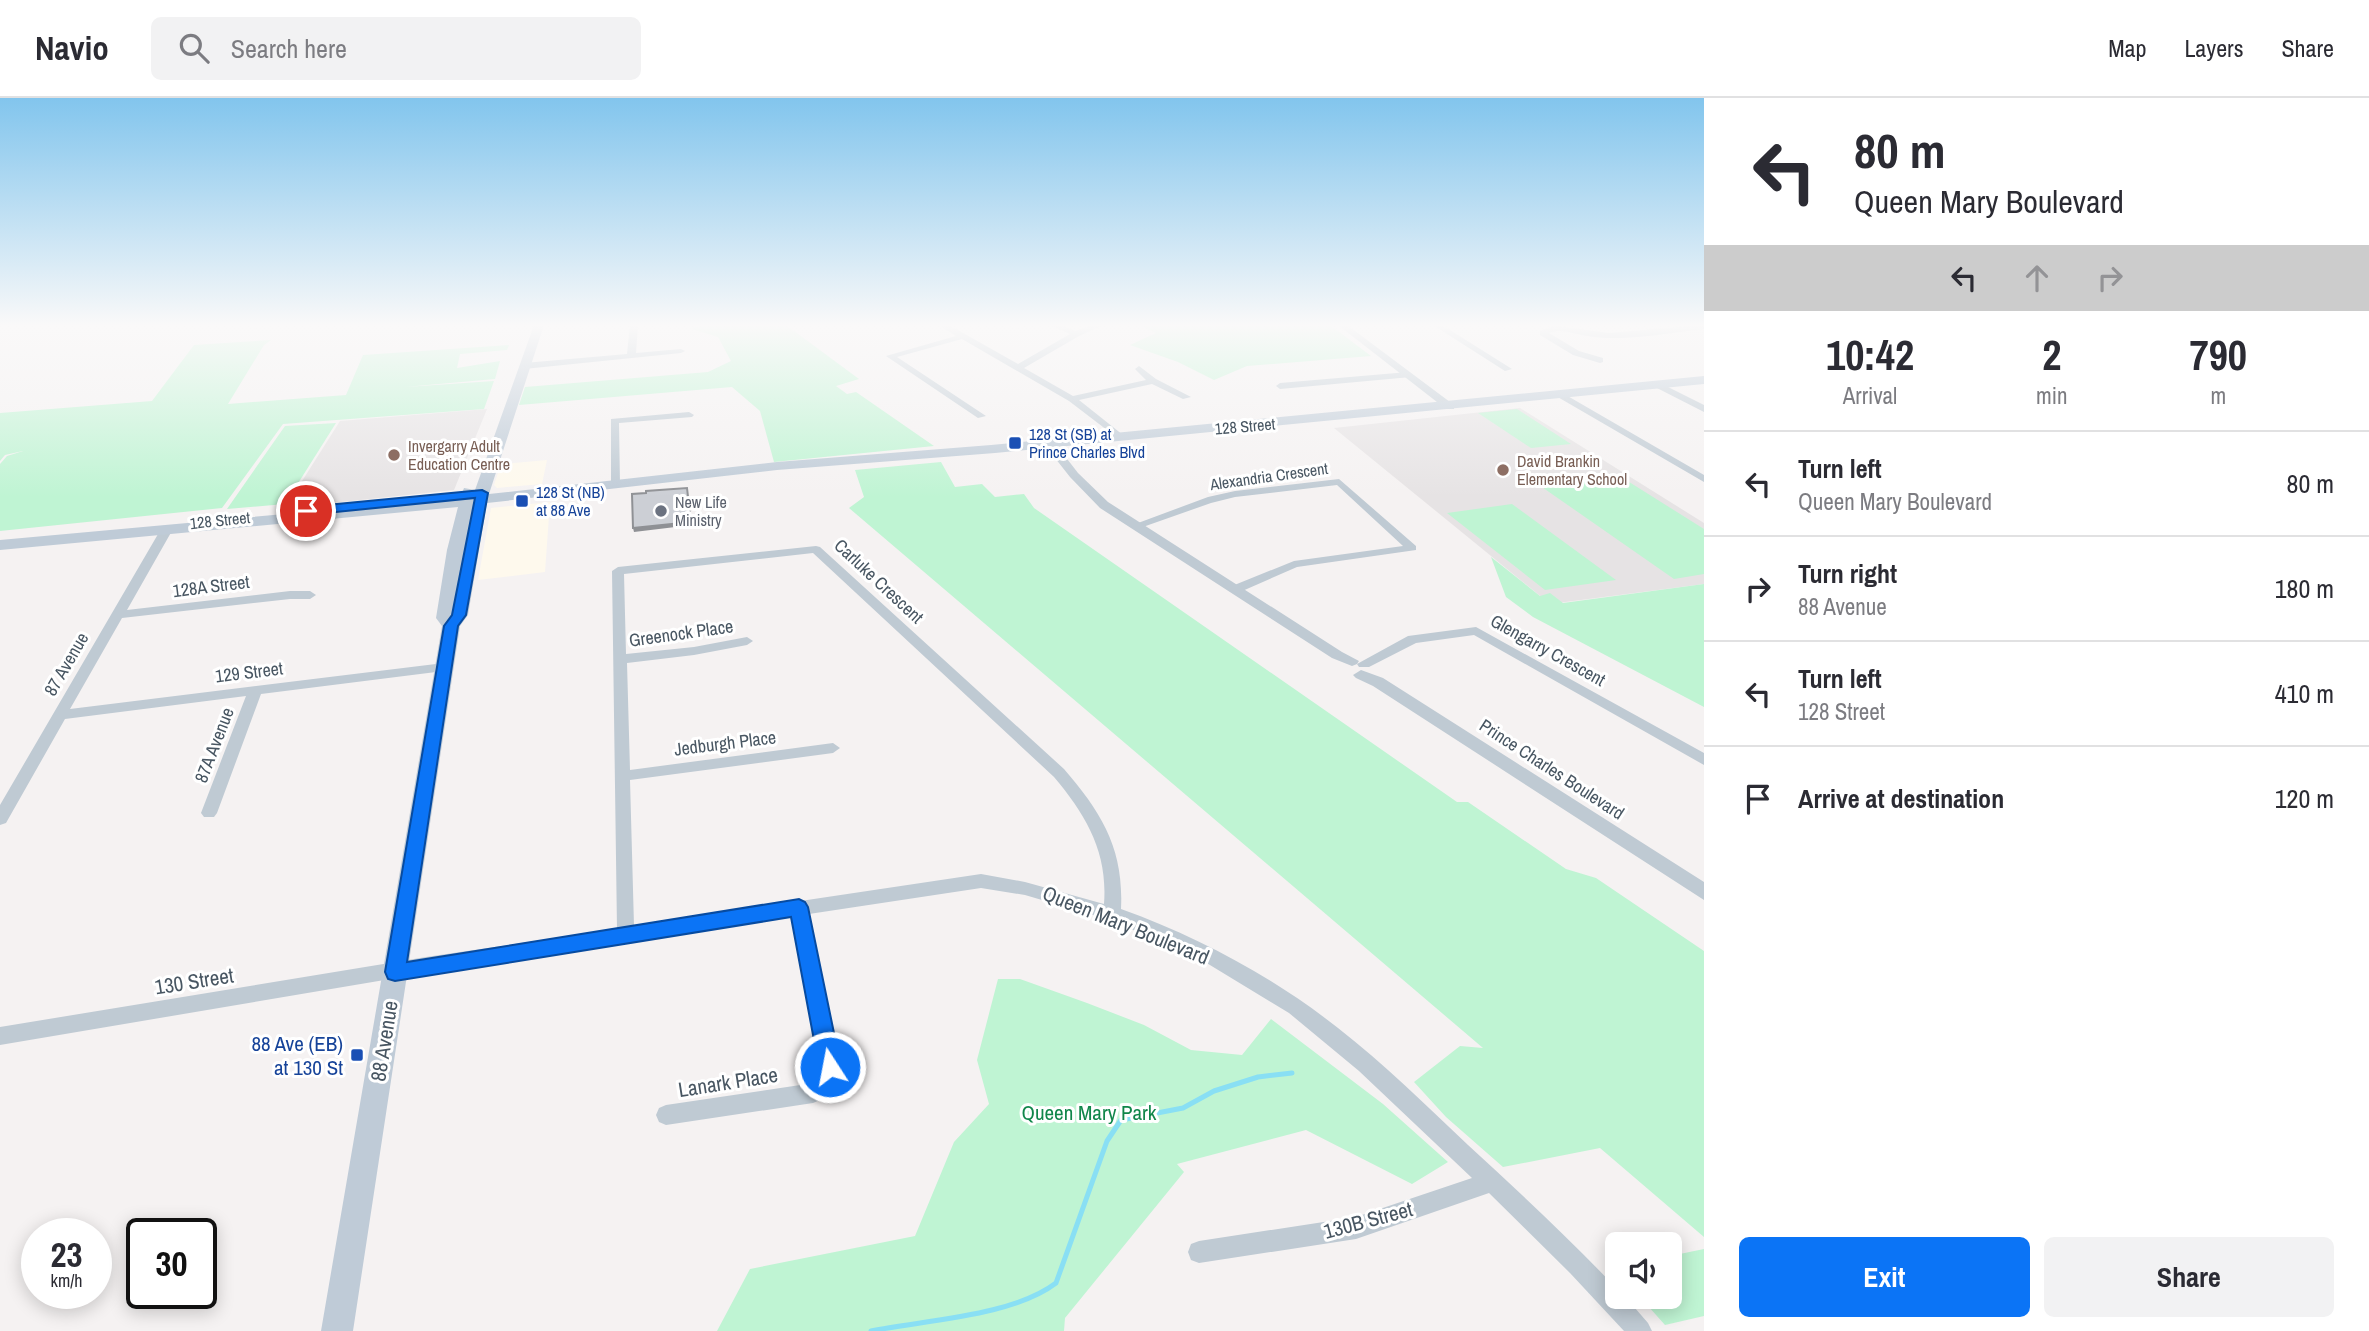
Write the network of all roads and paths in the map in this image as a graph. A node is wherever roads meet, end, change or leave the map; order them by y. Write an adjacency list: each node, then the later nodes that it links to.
1 (512, 383): 23 (main road, 88 Avenue)
2 (518, 383): 23 (main road, 88 Avenue)
3 (929, 383): 18 (street)
4 (1043, 383): 14 (street)
5 (1150, 383): 14 (street)
6 (1154, 383): 13 (street)
7 (1320, 383): 11 (street)
8 (1418, 383): 15 (street)
9 (1681, 383): 10 (main road, 128 Street)
10 (1658, 385): 12 (main road, 128 Street); 16 (street)
11 (1280, 386)
12 (1559, 394): 15 (main road, 128 Street); 21 (street)
13 (1186, 397)
14 (1072, 399): 19 (street)
15 (1450, 407): 19 (main road, 128 Street)
16 (1704, 409)
17 (689, 415): 22 (street)
18 (981, 416)
19 (1120, 437): 20 (main road, 128 Street)
20 (1050, 444): 22 (main road, 128 Street); 24 (street, Prince Charles Boulevard)
21 (1704, 479)
22 (615, 485): 23 (main road, 128 Street)
23 (478, 498): 25 (main road, 128 Street); 30 (main road, 88 Avenue)
24 (1136, 526): 27 (street, Prince Charles Boulevard); 27 (street, Alexandria Crescent)
25 (167, 529): 26 (main road, 128 Street); 29 (street, 87 Avenue)
26 (0, 545)
27 (1236, 589): 34 (street, Prince Charles Boulevard)
28 (310, 595): 29 (street, 128A Street)
29 (116, 615): 36 (street, 87 Avenue)
30 (451, 626): 33 (main road, 88 Avenue)
31 (747, 640): 32 (street, Greenock Place)
32 (621, 659): 39 (street, Carluke Crescent); 44 (street, Carluke Crescent)
33 (444, 667): 35 (street, 129 Street); 46 (main road, 88 Avenue)
34 (1358, 668): 38 (street, Glengarry Crescent); 42 (street, Prince Charles Boulevard)
35 (255, 691): 36 (street, 129 Street); 40 (street, 87A Avenue)
36 (59, 715): 41 (street, 87 Avenue)
37 (833, 748): 39 (street, Jedburgh Place)
38 (1704, 760)
39 (622, 776): 45 (street, Carluke Crescent)
40 (209, 813)
41 (0, 819)
42 (1704, 892)
43 (799, 907): 44 (street, Queen Mary Boulevard); 45 (street, Queen Mary Boulevard); 48 (street)
44 (1112, 914): 51 (street, Queen Mary Boulevard)
45 (626, 934): 46 (street, Queen Mary Boulevard)
46 (395, 972): 47 (street, 130 Street); 53 (main road, 88 Avenue)
47 (0, 1036)
48 (830, 1067): 49 (street); 50 (street, Lanark Place)
49 (854, 1074)
50 (666, 1115)
51 (1491, 1181): 52 (street, 130B Street); 54 (street, Queen Mary Boulevard)
52 (1199, 1252)
53 (337, 1331)
54 (1640, 1331)

